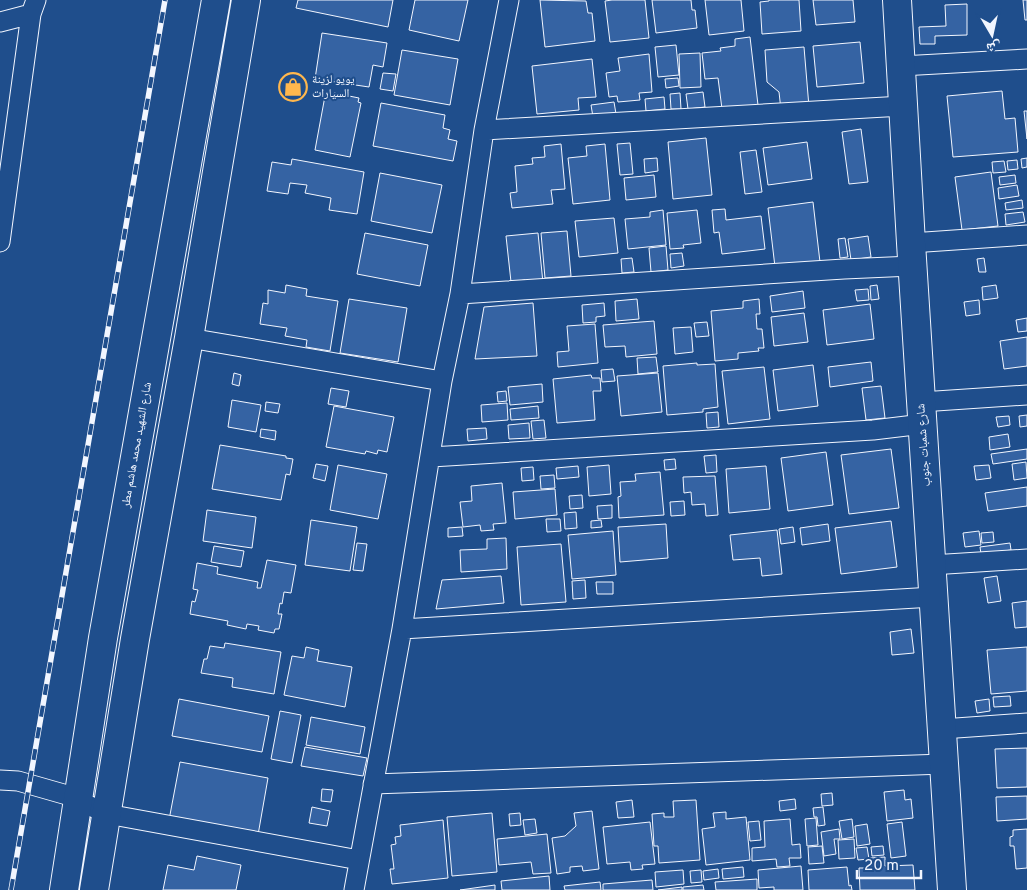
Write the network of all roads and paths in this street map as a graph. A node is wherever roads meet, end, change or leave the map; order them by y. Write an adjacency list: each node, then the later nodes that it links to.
1 (216, 0): 29 (main road, شارع الشهيد محمد هاشم مطر)
2 (246, 0): 15 (main road)
3 (509, 0): 10 (street)
4 (897, 0): 8 (main road, شارع شمبات جنوب)
5 (34, 7): 6 (street); 12 (street)
6 (0, 22)
7 (1027, 59): 8 (street)
8 (901, 66): 9 (main road, شارع شمبات جنوب)
9 (903, 106): 10 (street); 13 (main road, شارع شمبات جنوب)
10 (484, 130): 14 (street)
11 (1027, 235): 13 (street)
12 (0, 242)
13 (911, 255): 14 (street); 18 (main road, شارع شمبات جنوب)
14 (460, 294): 16 (street)
15 (189, 338): 16 (street); 30 (main road)
16 (442, 382): 19 (street)
17 (1027, 395): 18 (street)
18 (922, 413): 19 (street); 21 (main road, شارع شمبات جنوب)
19 (431, 457): 23 (street)
20 (1027, 558): 21 (street)
21 (932, 565): 22 (main road, شارع شمبات جنوب)
22 (934, 597): 23 (street); 25 (main road, شارع شمبات جنوب)
23 (402, 629): 28 (street)
24 (1027, 723): 25 (street)
25 (942, 729): 26 (main road, شارع شمبات جنوب)
26 (944, 764): 28 (street); 35 (main road, شارع شمبات جنوب)
27 (0, 780): 29 (street)
28 (373, 784): 31 (street)
29 (79, 799): 30 (street); 32 (main road, شارع الشهيد محمد هاشم مطر)
30 (107, 814): 31 (street); 33 (main road)
31 (359, 860): 34 (street)
32 (64, 890)
33 (94, 890)
34 (354, 890)
35 (952, 890)

